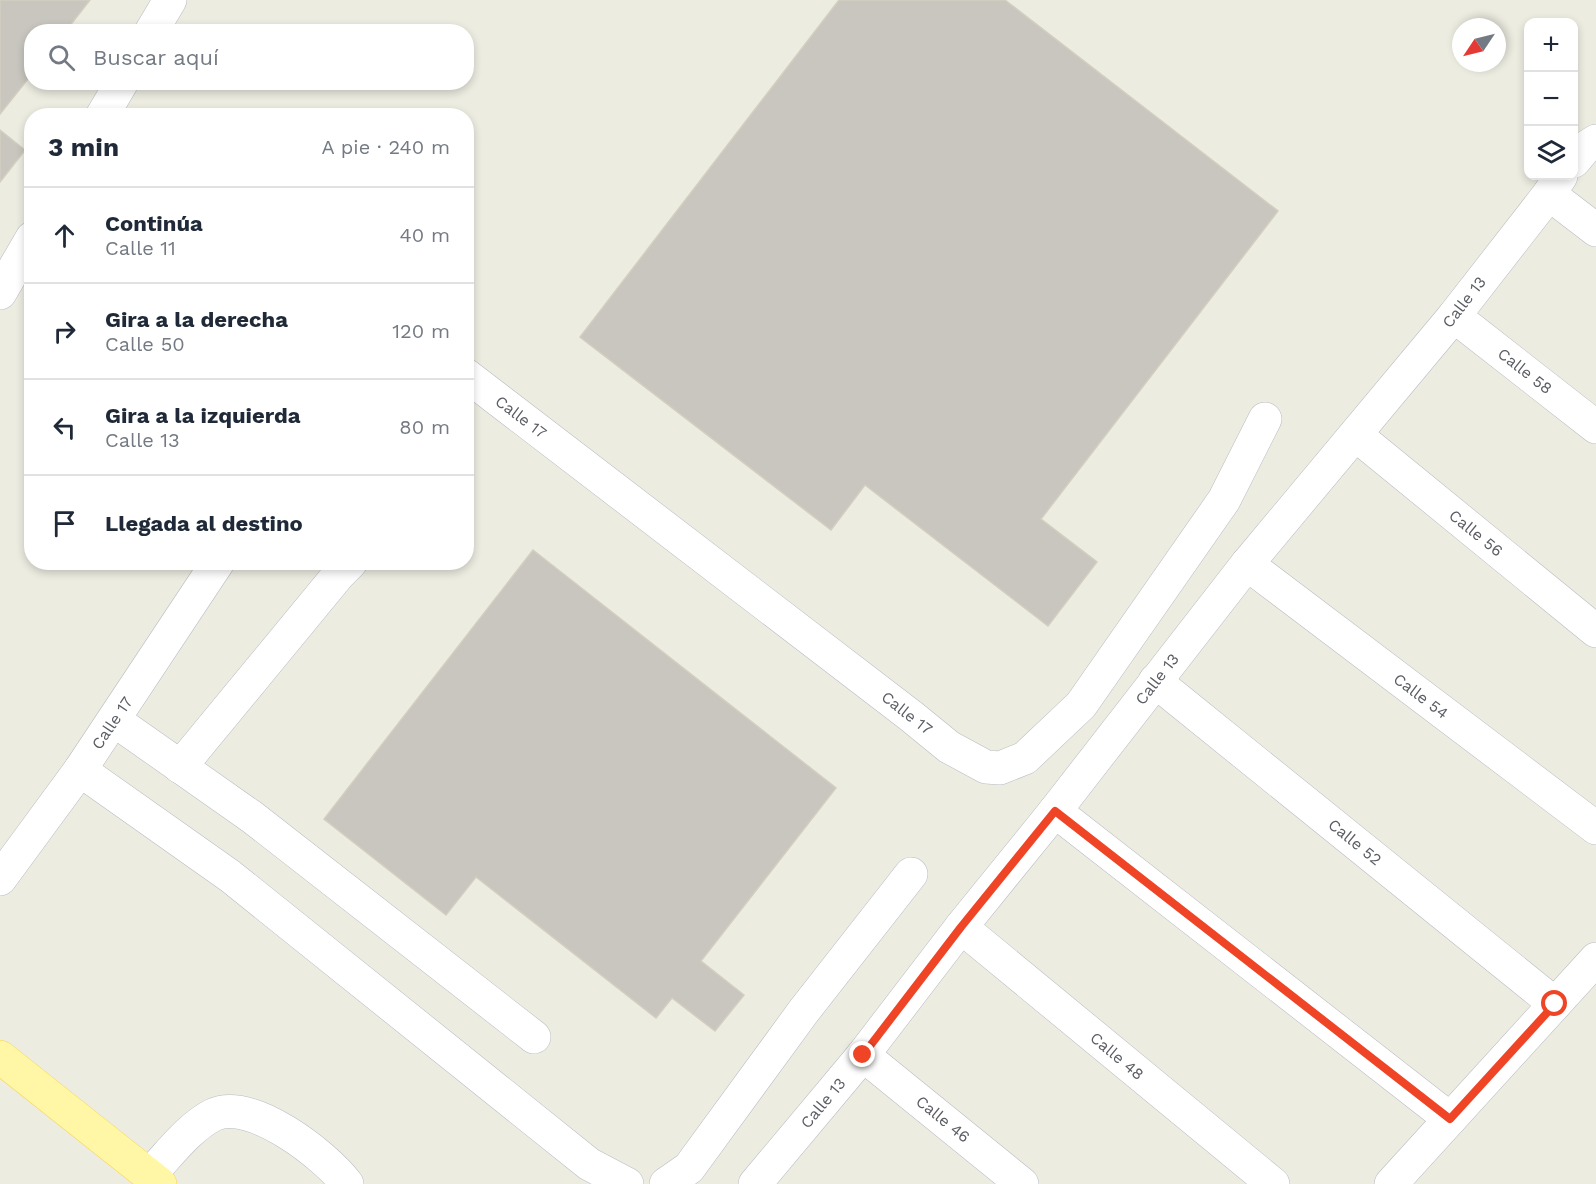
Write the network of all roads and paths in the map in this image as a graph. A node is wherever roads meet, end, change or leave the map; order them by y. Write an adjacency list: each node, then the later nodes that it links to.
1 (170, 0): 2 (street)
2 (156, 24)
3 (117, 90): 4 (street)
4 (107, 108)
5 (1596, 141): 6 (street)
6 (1578, 156)
7 (1555, 185): 8 (street); 11 (street, Calle 13)
8 (1596, 230)
9 (24, 252): 10 (street)
10 (0, 293)
11 (1454, 316): 14 (street, Calle 58); 15 (street, Calle 13)
12 (474, 381): 13 (street, Calle 17)
13 (1265, 419)
14 (1596, 427)
15 (1356, 435): 16 (street, Calle 13); 19 (street, Calle 56)
16 (1247, 564): 20 (street, Calle 13); 25 (street, Calle 54)
17 (213, 570): 21 (street, Calle 17)
18 (343, 570): 22 (street)
19 (1596, 631)
20 (1155, 681): 24 (street, Calle 13); 30 (street, Calle 52)
21 (114, 720): 22 (street); 23 (street, Calle 17)
22 (180, 767): 31 (street)
23 (80, 770): 27 (street, Calle 17); 38 (street)
24 (1055, 811): 28 (street, Calle 13); 34 (street)
25 (1596, 828)
26 (911, 874): 39 (street)
27 (0, 879)
28 (961, 927): 32 (street, Calle 13); 41 (street, Calle 48)
29 (1596, 958): 30 (street)
30 (1555, 1004): 34 (street)
31 (534, 1037)
32 (863, 1055): 36 (street, Calle 13); 40 (street, Calle 46)
33 (0, 1056): 35 (main road)
34 (1450, 1119): 42 (street)
35 (154, 1180): 37 (street)
36 (763, 1181)
37 (347, 1184)
38 (627, 1184)
39 (666, 1184)
40 (1022, 1184)
41 (1273, 1184)
42 (1391, 1184)

